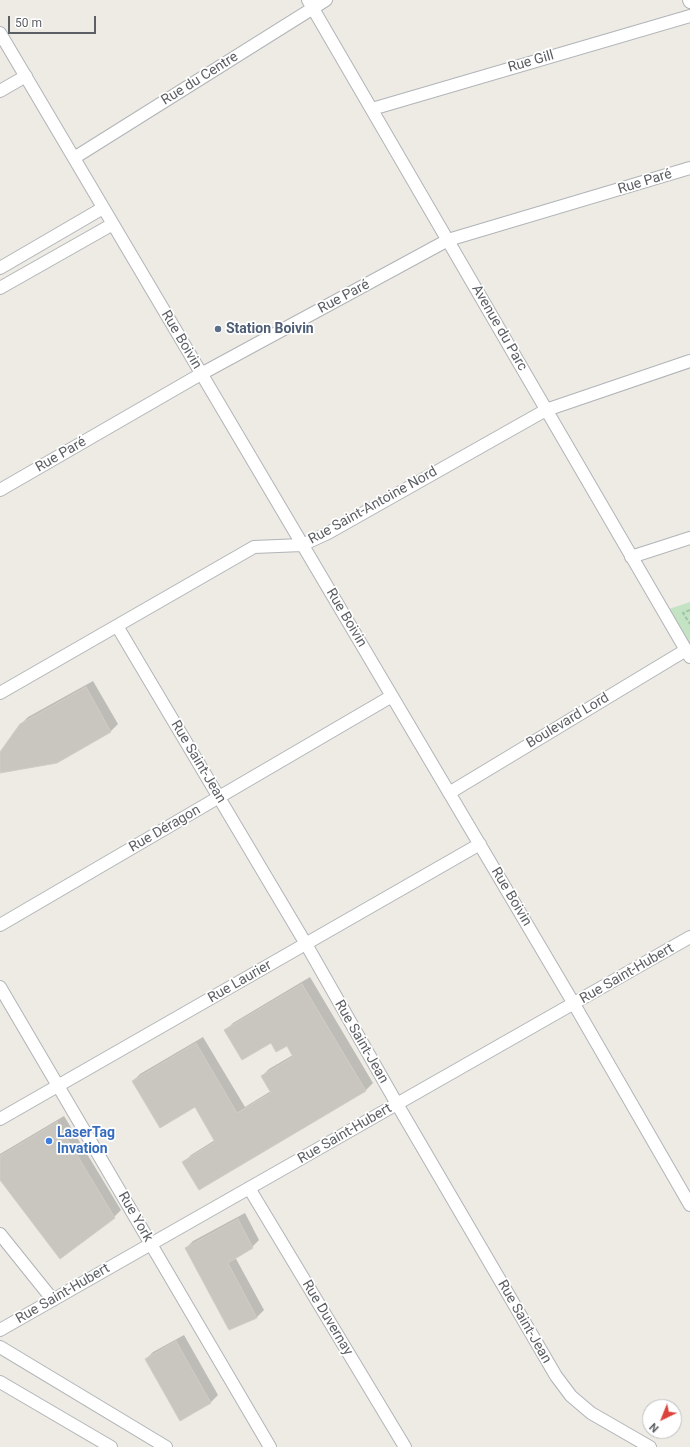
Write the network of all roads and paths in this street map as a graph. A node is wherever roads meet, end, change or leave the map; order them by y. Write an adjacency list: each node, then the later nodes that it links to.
1 (326, 0): 2 (street, Rue du Centre)
2 (311, 4): 7 (street, Avenue du Parc); 8 (street, Rue du Centre)
3 (690, 16): 7 (street, Rue Gill)
4 (0, 33): 5 (street, Rue Boivin)
5 (26, 76): 6 (street); 8 (street, Rue Boivin)
6 (0, 91)
7 (372, 109): 12 (street, Avenue du Parc)
8 (74, 158): 10 (street, Rue Boivin)
9 (690, 168): 12 (street, Rue Paré)
10 (103, 208): 11 (street, Rue Boivin); 13 (street)
11 (113, 224): 14 (street); 16 (street, Rue Boivin)
12 (448, 240): 16 (street, Rue Paré); 17 (street, Avenue du Parc)
13 (0, 268)
14 (0, 288)
15 (690, 361): 17 (street, Rue Saint-Antoine Nord)
16 (202, 374): 18 (street, Rue Paré); 20 (street, Rue Boivin)
17 (546, 410): 20 (street, Rue Saint-Antoine Nord); 21 (street, Avenue du Parc)
18 (0, 490)
19 (690, 538): 21 (street)
20 (302, 545): 24 (street, Rue Saint-Antoine Nord); 27 (street, Rue Boivin)
21 (631, 557): 25 (street, Avenue du Parc)
22 (690, 610): 23 (path)
23 (690, 624)
24 (117, 626): 26 (street, Rue Saint-Antoine Nord); 29 (street, Rue Saint-Jean)
25 (688, 653): 28 (street, Boulevard Lord)
26 (0, 693)
27 (392, 696): 28 (street, Rue Boivin); 29 (street, Rue Déragon)
28 (449, 793): 30 (street, Rue Boivin)
29 (219, 798): 31 (street, Rue Déragon); 33 (street, Rue Saint-Jean)
30 (480, 844): 33 (street, Rue Laurier); 35 (street, Rue Boivin)
31 (0, 925)
32 (690, 938): 35 (street, Rue Saint-Hubert)
33 (306, 944): 36 (street, Rue Laurier); 37 (street, Rue Saint-Jean)
34 (0, 987): 36 (street, Rue York)
35 (574, 1004): 37 (street, Rue Saint-Hubert); 40 (street, Rue Boivin)
36 (58, 1086): 38 (street, Rue Laurier); 42 (street, Rue York)
37 (397, 1104): 39 (street, Rue Saint-Hubert); 51 (street, Rue Saint-Jean)
38 (0, 1119)
39 (249, 1188): 42 (street, Rue Saint-Hubert); 50 (street, Rue Duvernay)
40 (690, 1205)
41 (0, 1234): 43 (street)
42 (151, 1244): 43 (street, Rue Saint-Hubert); 49 (street, Rue York)
43 (53, 1300): 44 (street, Rue Saint-Hubert)
44 (0, 1330)
45 (0, 1347): 47 (street)
46 (0, 1382): 48 (street)
47 (163, 1446)
48 (111, 1447)
49 (270, 1447)
50 (405, 1447)
51 (650, 1447)

